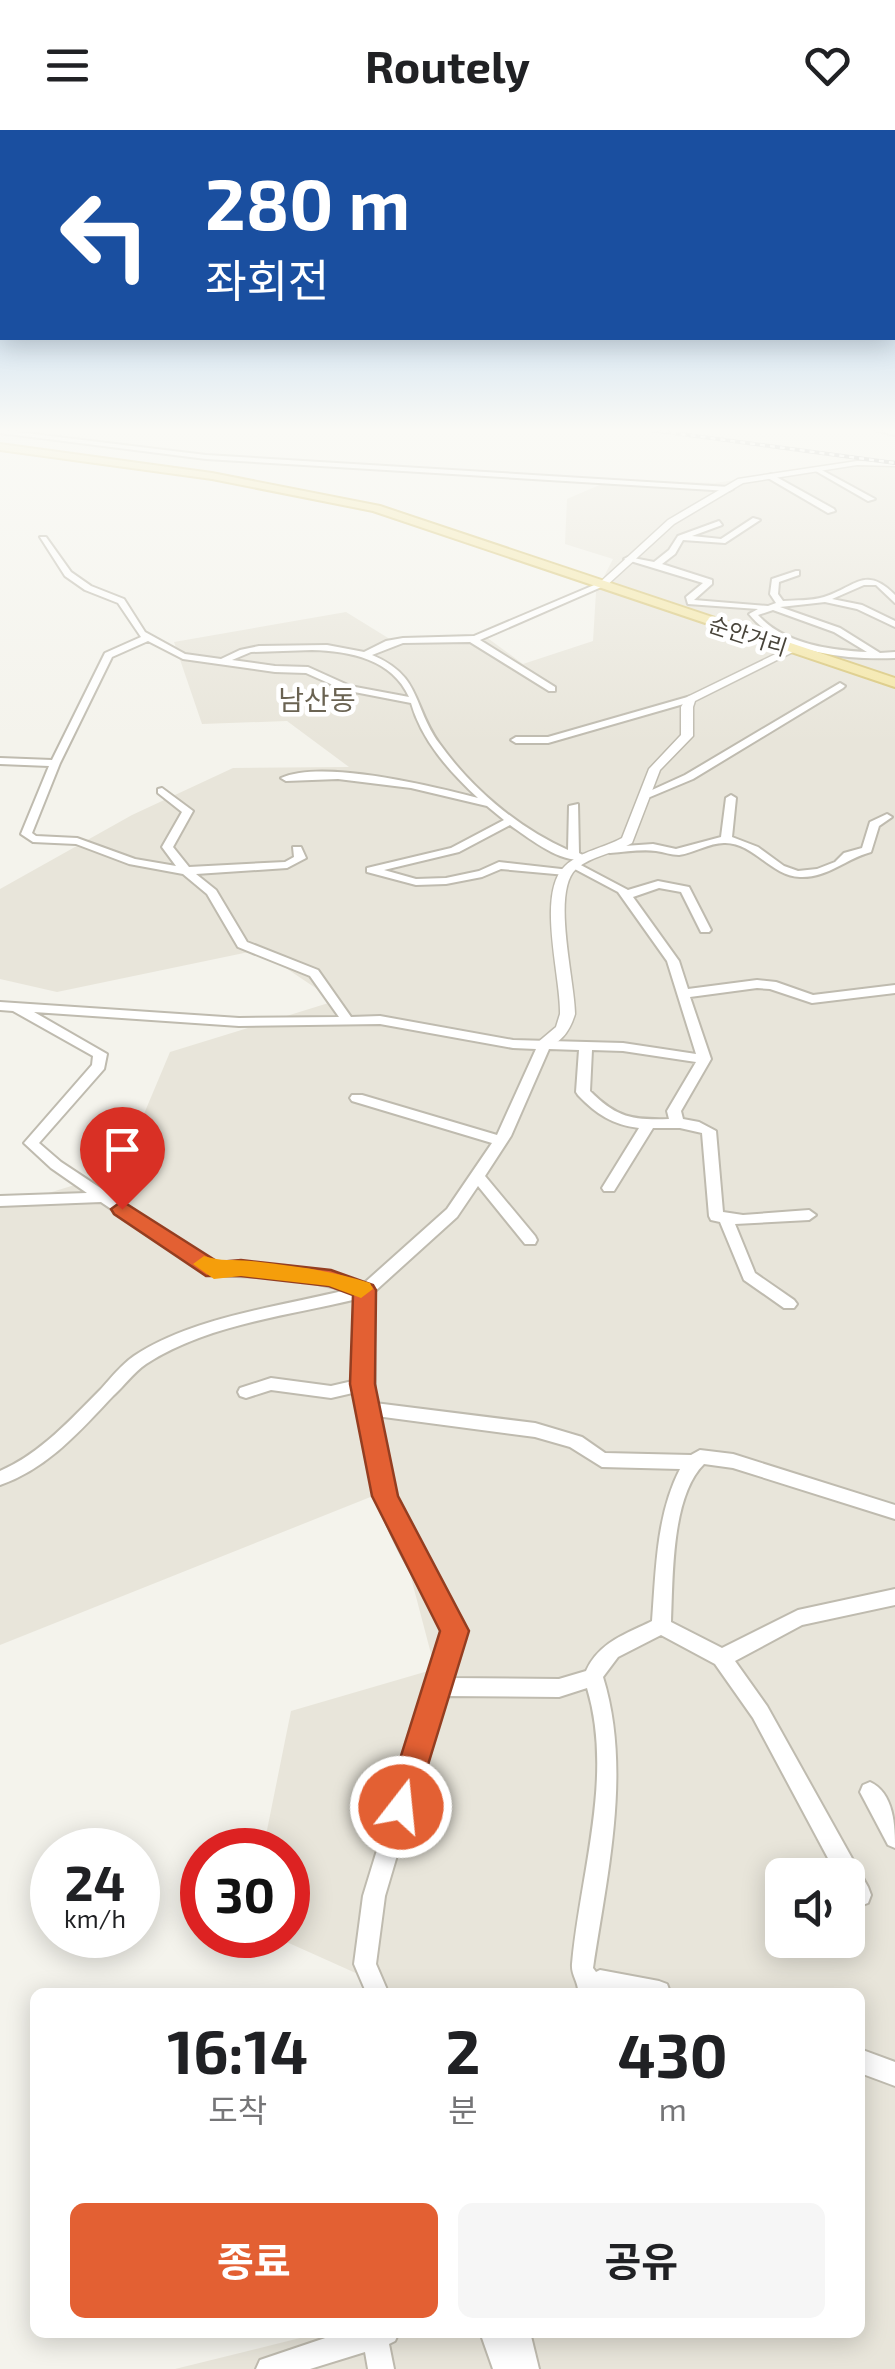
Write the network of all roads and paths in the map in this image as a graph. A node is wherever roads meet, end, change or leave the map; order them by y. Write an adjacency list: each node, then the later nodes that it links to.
1 (455, 534): 10 (main road, 순안거리)
2 (657, 534): 7 (street)
3 (691, 534): 5 (street)
4 (733, 534): 5 (street)
5 (682, 538): 8 (street)
6 (43, 539): 16 (street)
7 (628, 560): 8 (street); 10 (street)
8 (656, 564): 14 (street)
9 (796, 573): 13 (street)
10 (602, 585): 17 (street); 19 (main road, 순안거리)
11 (824, 600): 12 (street); 13 (street); 15 (street)
12 (895, 600)
13 (781, 604): 14 (street)
14 (767, 607): 18 (street); 23 (street)
15 (895, 624)
16 (147, 638): 24 (street); 32 (street)
17 (474, 639): 20 (street); 27 (street)
18 (860, 644): 22 (street); 23 (street)
19 (792, 650): 23 (main road, 순안거리); 28 (street)
20 (365, 655): 24 (street); 29 (street)
21 (895, 656): 22 (street)
22 (880, 657): 23 (street)
23 (838, 658): 25 (main road, 순안거리)
24 (224, 661): 29 (street)
25 (895, 683)
26 (840, 686): 35 (street)
27 (552, 689)
28 (691, 699): 30 (street); 35 (street)
29 (414, 702): 37 (street)
30 (516, 740)
31 (0, 761): 32 (street)
32 (56, 764): 45 (street)
33 (286, 778): 37 (street)
34 (162, 791): 45 (street)
35 (646, 795): 43 (street)
36 (730, 798): 41 (street)
37 (490, 804): 40 (street)
38 (574, 806): 44 (street)
39 (887, 817): 41 (street)
40 (512, 820): 44 (street); 44 (street)
41 (726, 839): 43 (street)
42 (297, 849): 45 (street)
43 (610, 850): 44 (street)
44 (574, 863): 46 (street); 52 (street)
45 (186, 871): 51 (street)
46 (626, 895): 47 (street); 49 (street)
47 (705, 930)
48 (895, 989): 49 (street)
49 (682, 994): 54 (street)
50 (8, 1006): 51 (street); 61 (street)
51 (345, 1018): 52 (street)
52 (545, 1043): 53 (street); 58 (street)
53 (586, 1044): 54 (street); 57 (street)
54 (704, 1059): 56 (street)
55 (356, 1098): 58 (street)
56 (678, 1124): 57 (street); 64 (street)
57 (647, 1127): 60 (street)
58 (501, 1141): 59 (street)
59 (477, 1176): 65 (street); 66 (street)
60 (609, 1188)
61 (104, 1197): 62 (street); 66 (street)
62 (0, 1201)
63 (809, 1215): 64 (street)
64 (726, 1219): 67 (street)
65 (530, 1240)
66 (364, 1290): 68 (street); 72 (street)
67 (789, 1304)
68 (363, 1384): 69 (street); 70 (street)
69 (246, 1392)
70 (366, 1408): 71 (street); 78 (street)
71 (691, 1462): 73 (street); 75 (street)
72 (0, 1478)
73 (895, 1512)
74 (895, 1596): 76 (street)
75 (660, 1626): 76 (street); 77 (street)
76 (722, 1658): 81 (street)
77 (593, 1677): 78 (street); 83 (street)
78 (439, 1687): 82 (street)
79 (870, 1792): 80 (street)
80 (895, 1838)
81 (839, 1858)
82 (375, 1988)
83 (590, 1988)
84 (591, 1988): 85 (street)
85 (638, 1988)
86 (865, 2063): 87 (street)
87 (895, 2074)
88 (367, 2338): 92 (street)
89 (380, 2338): 93 (street)
90 (494, 2338): 94 (street)
91 (519, 2338): 95 (street)
92 (269, 2369)
93 (381, 2369)
94 (506, 2369)
95 (526, 2369)

